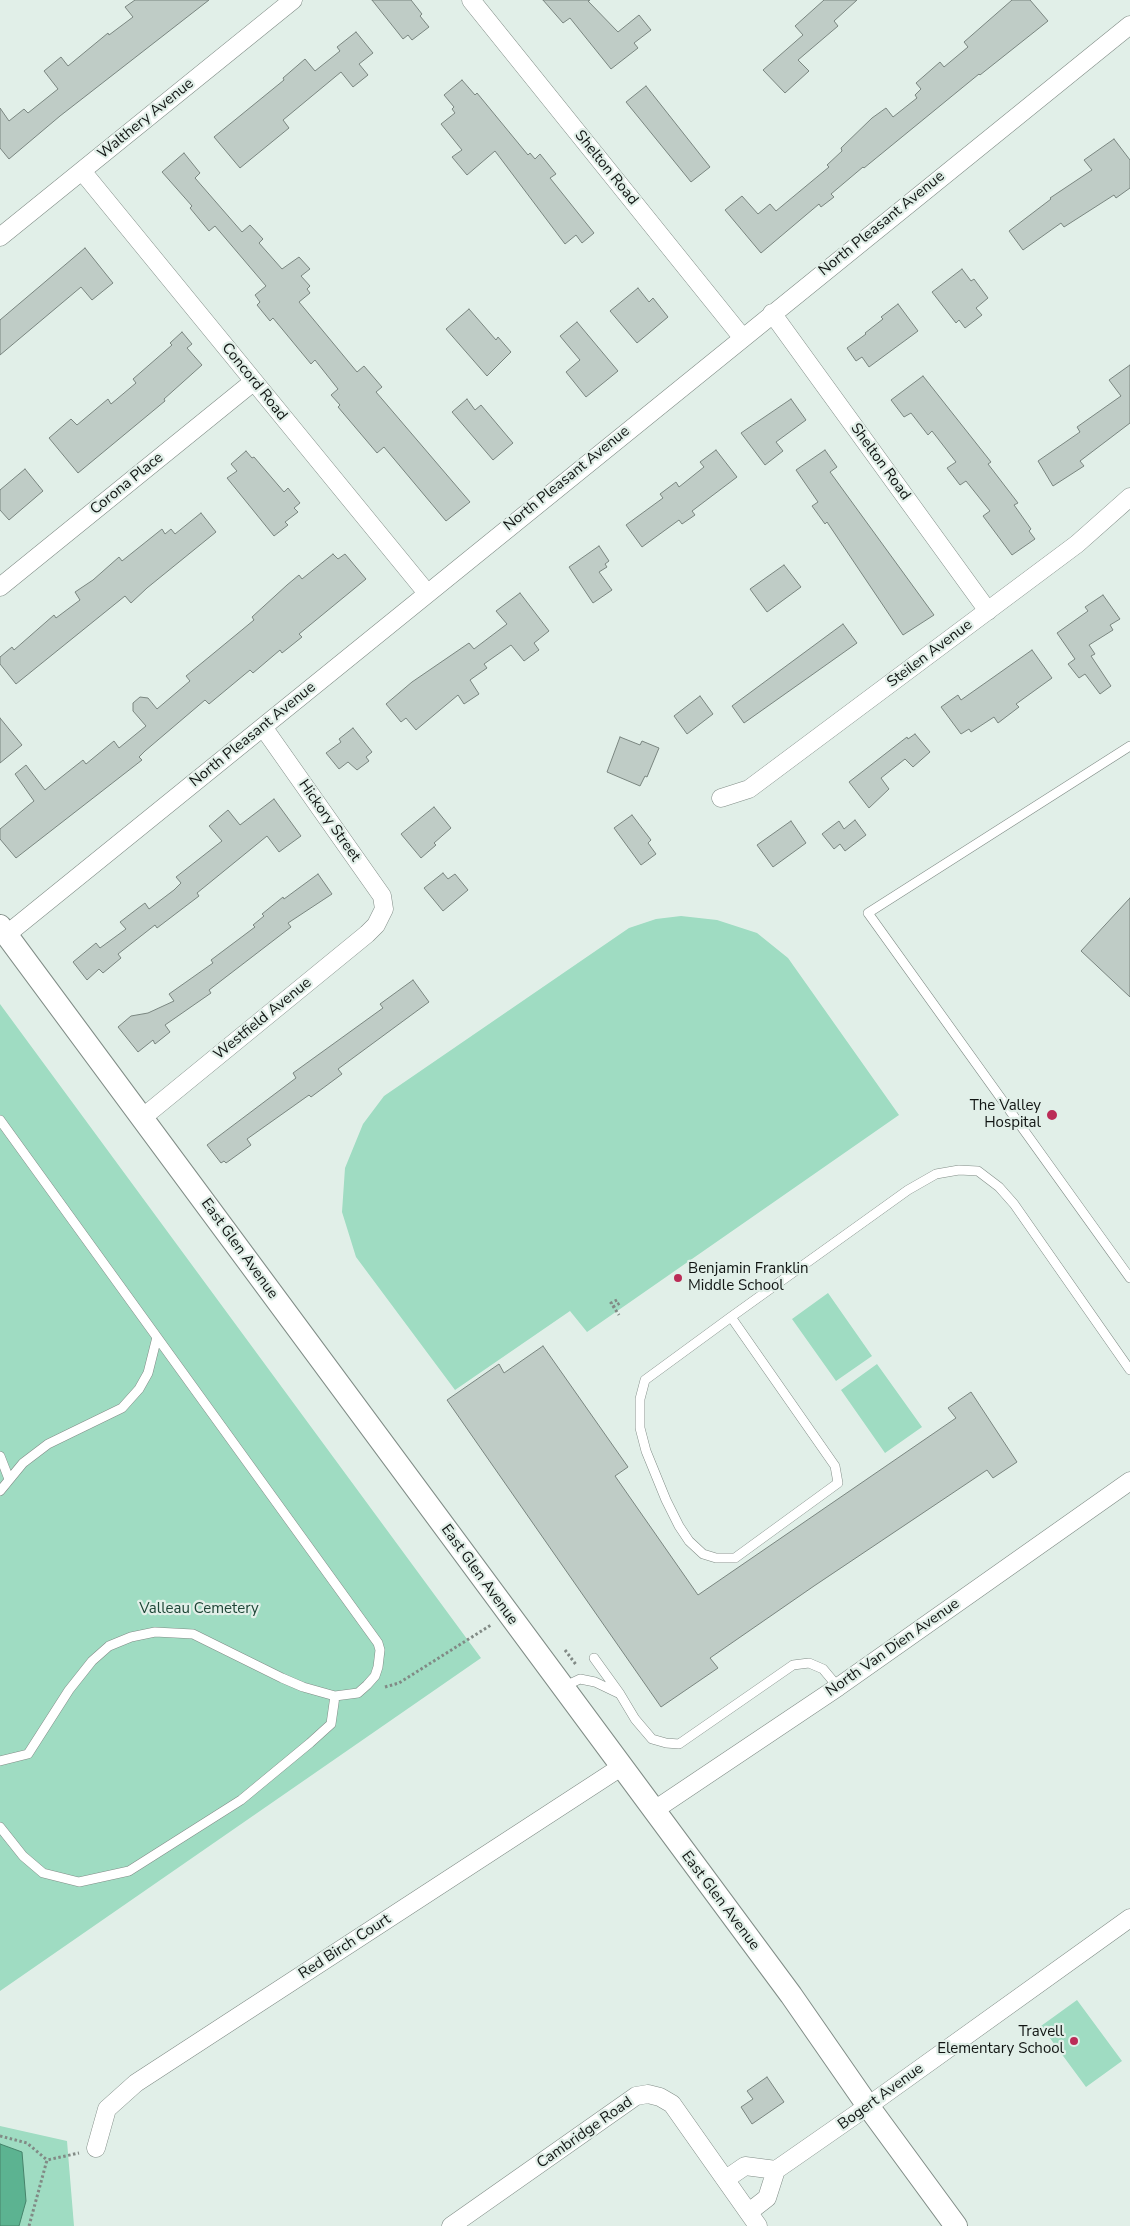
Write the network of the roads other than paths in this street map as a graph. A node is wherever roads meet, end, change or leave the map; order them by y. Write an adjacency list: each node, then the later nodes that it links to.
1 (293, 0): 4 (street, Walthery Avenue)
2 (470, 0): 7 (street, Shelton Road)
3 (1130, 25): 6 (street, North Pleasant Avenue)
4 (82, 171): 5 (street, Walthery Avenue); 8 (street, Concord Road)
5 (0, 238)
6 (772, 313): 7 (street, North Pleasant Avenue); 12 (street, Shelton Road)
7 (742, 337): 11 (street, North Pleasant Avenue)
8 (253, 382): 10 (street, Corona Place); 11 (street, Concord Road)
9 (1130, 497): 12 (street, Steilen Avenue)
10 (0, 587)
11 (427, 593): 13 (street, North Pleasant Avenue)
12 (988, 611): 15 (street, Steilen Avenue)
13 (263, 727): 16 (street, Hickory Street); 17 (street, North Pleasant Avenue)
14 (1130, 746): 22 (lane)
15 (721, 798)
16 (381, 918): 18 (street, Westfield Avenue)
17 (3, 930): 18 (street, East Glen Avenue)
18 (142, 1118): 31 (street, East Glen Avenue)
19 (0, 1120): 20 (lane)
20 (10, 1134): 21 (lane); 24 (lane)
21 (0, 1138)
22 (1130, 1278)
23 (731, 1317): 23 (lane); 25 (lane)
24 (157, 1337): 27 (lane); 34 (lane)
25 (1130, 1370)
26 (0, 1456): 27 (lane)
27 (9, 1479): 29 (lane)
28 (1130, 1481): 32 (street, North Van Dien Avenue)
29 (0, 1491)
30 (594, 1658): 33 (lane)
31 (561, 1687): 33 (lane); 36 (street, East Glen Avenue)
32 (838, 1687): 33 (lane); 37 (street, North Van Dien Avenue)
33 (620, 1694)
34 (334, 1696): 35 (lane); 38 (lane)
35 (0, 1760)
36 (621, 1767): 37 (street, East Glen Avenue); 41 (street, Red Birch Court)
37 (653, 1811): 40 (street, East Glen Avenue)
38 (0, 1827)
39 (1130, 1918): 40 (street, Bogert Avenue)
40 (868, 2106): 42 (street, Bogert Avenue); 46 (street, East Glen Avenue)
41 (96, 2148)
42 (776, 2170): 43 (street); 44 (street)
43 (726, 2179): 44 (street); 45 (street, Cambridge Road)
44 (754, 2219)
45 (451, 2226)
46 (956, 2226)

